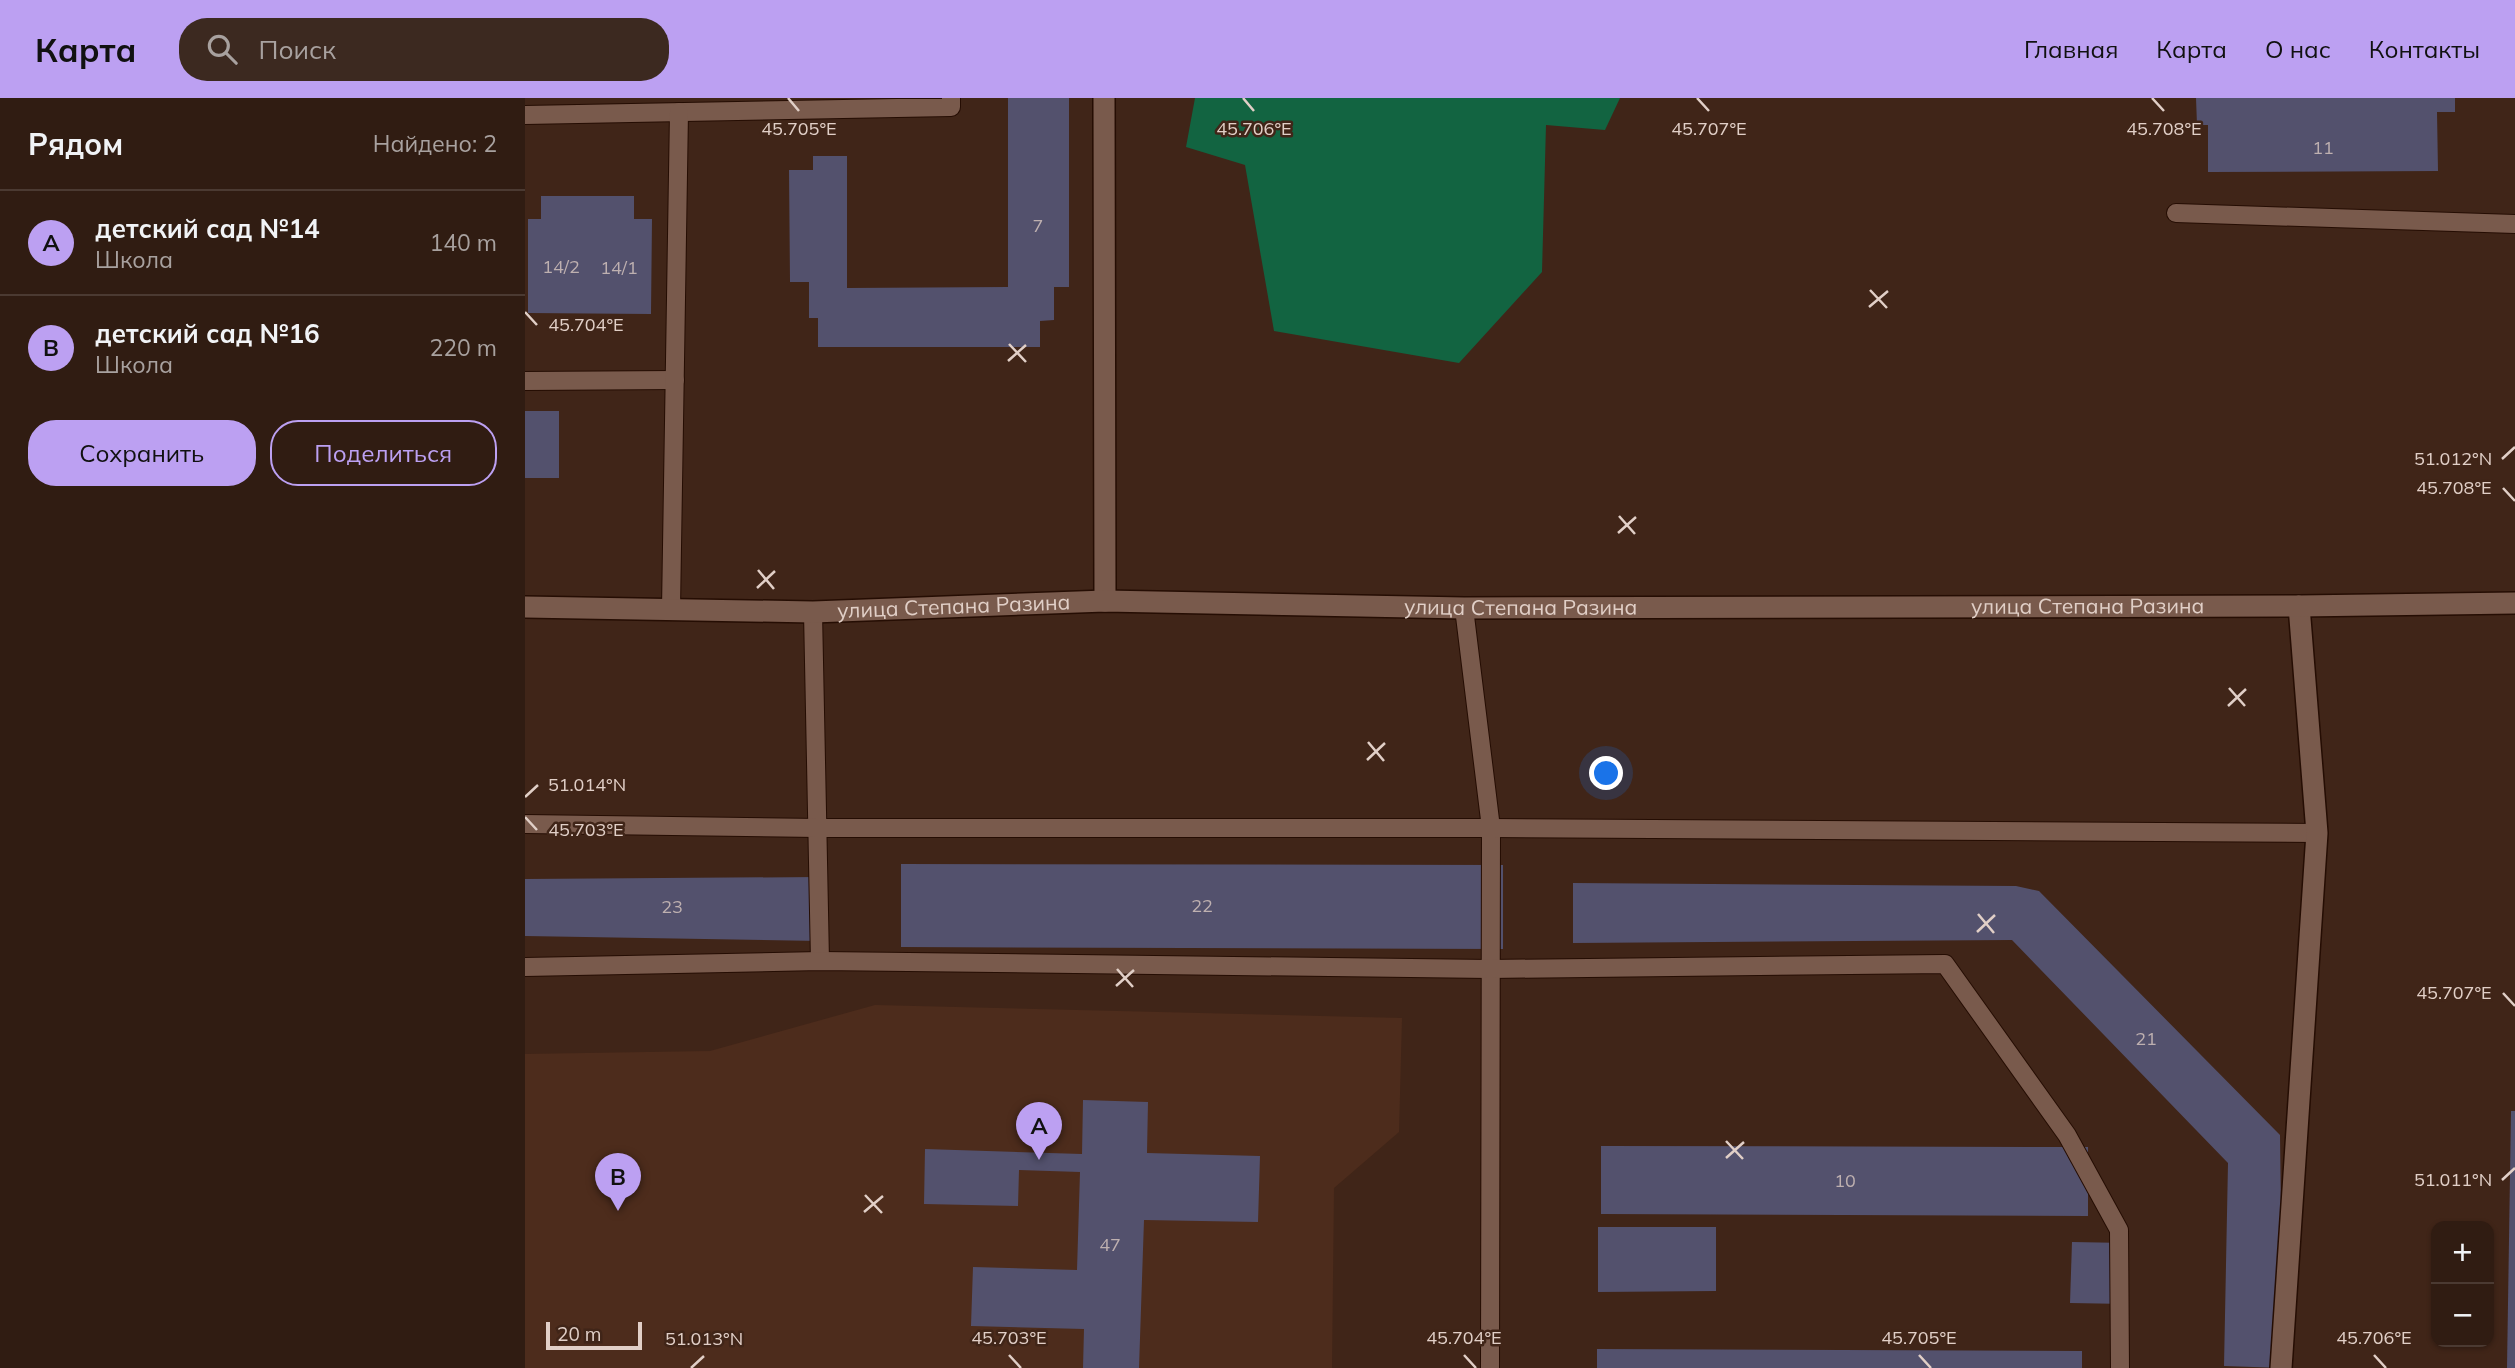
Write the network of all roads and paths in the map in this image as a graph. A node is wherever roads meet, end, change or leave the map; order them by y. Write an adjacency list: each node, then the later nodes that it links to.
1 (951, 98): 3 (lane)
2 (1104, 98): 9 (street)
3 (679, 112): 4 (lane); 7 (lane)
4 (525, 115)
5 (2176, 213): 6 (lane)
6 (2515, 224)
7 (675, 380): 8 (lane); 14 (lane)
8 (525, 381)
9 (1105, 601): 13 (street, улица Степана Разина); 15 (street, улица Степана Разина)
10 (2515, 603): 11 (street, улица Степана Разина)
11 (2299, 606): 13 (street, улица Степана Разина); 19 (street)
12 (525, 607): 14 (street, улица Степана Разина)
13 (1464, 608): 18 (lane)
14 (670, 609): 15 (street, улица Степана Разина)
15 (813, 612): 17 (lane)
16 (525, 824): 17 (lane)
17 (818, 828): 18 (lane); 20 (lane)
18 (1491, 828): 19 (lane); 22 (lane)
19 (2317, 833): 25 (street)
20 (820, 961): 21 (lane); 22 (lane)
21 (525, 967)
22 (1490, 969): 23 (lane); 24 (lane)
23 (1490, 1368)
24 (2120, 1368)
25 (2281, 1368)

